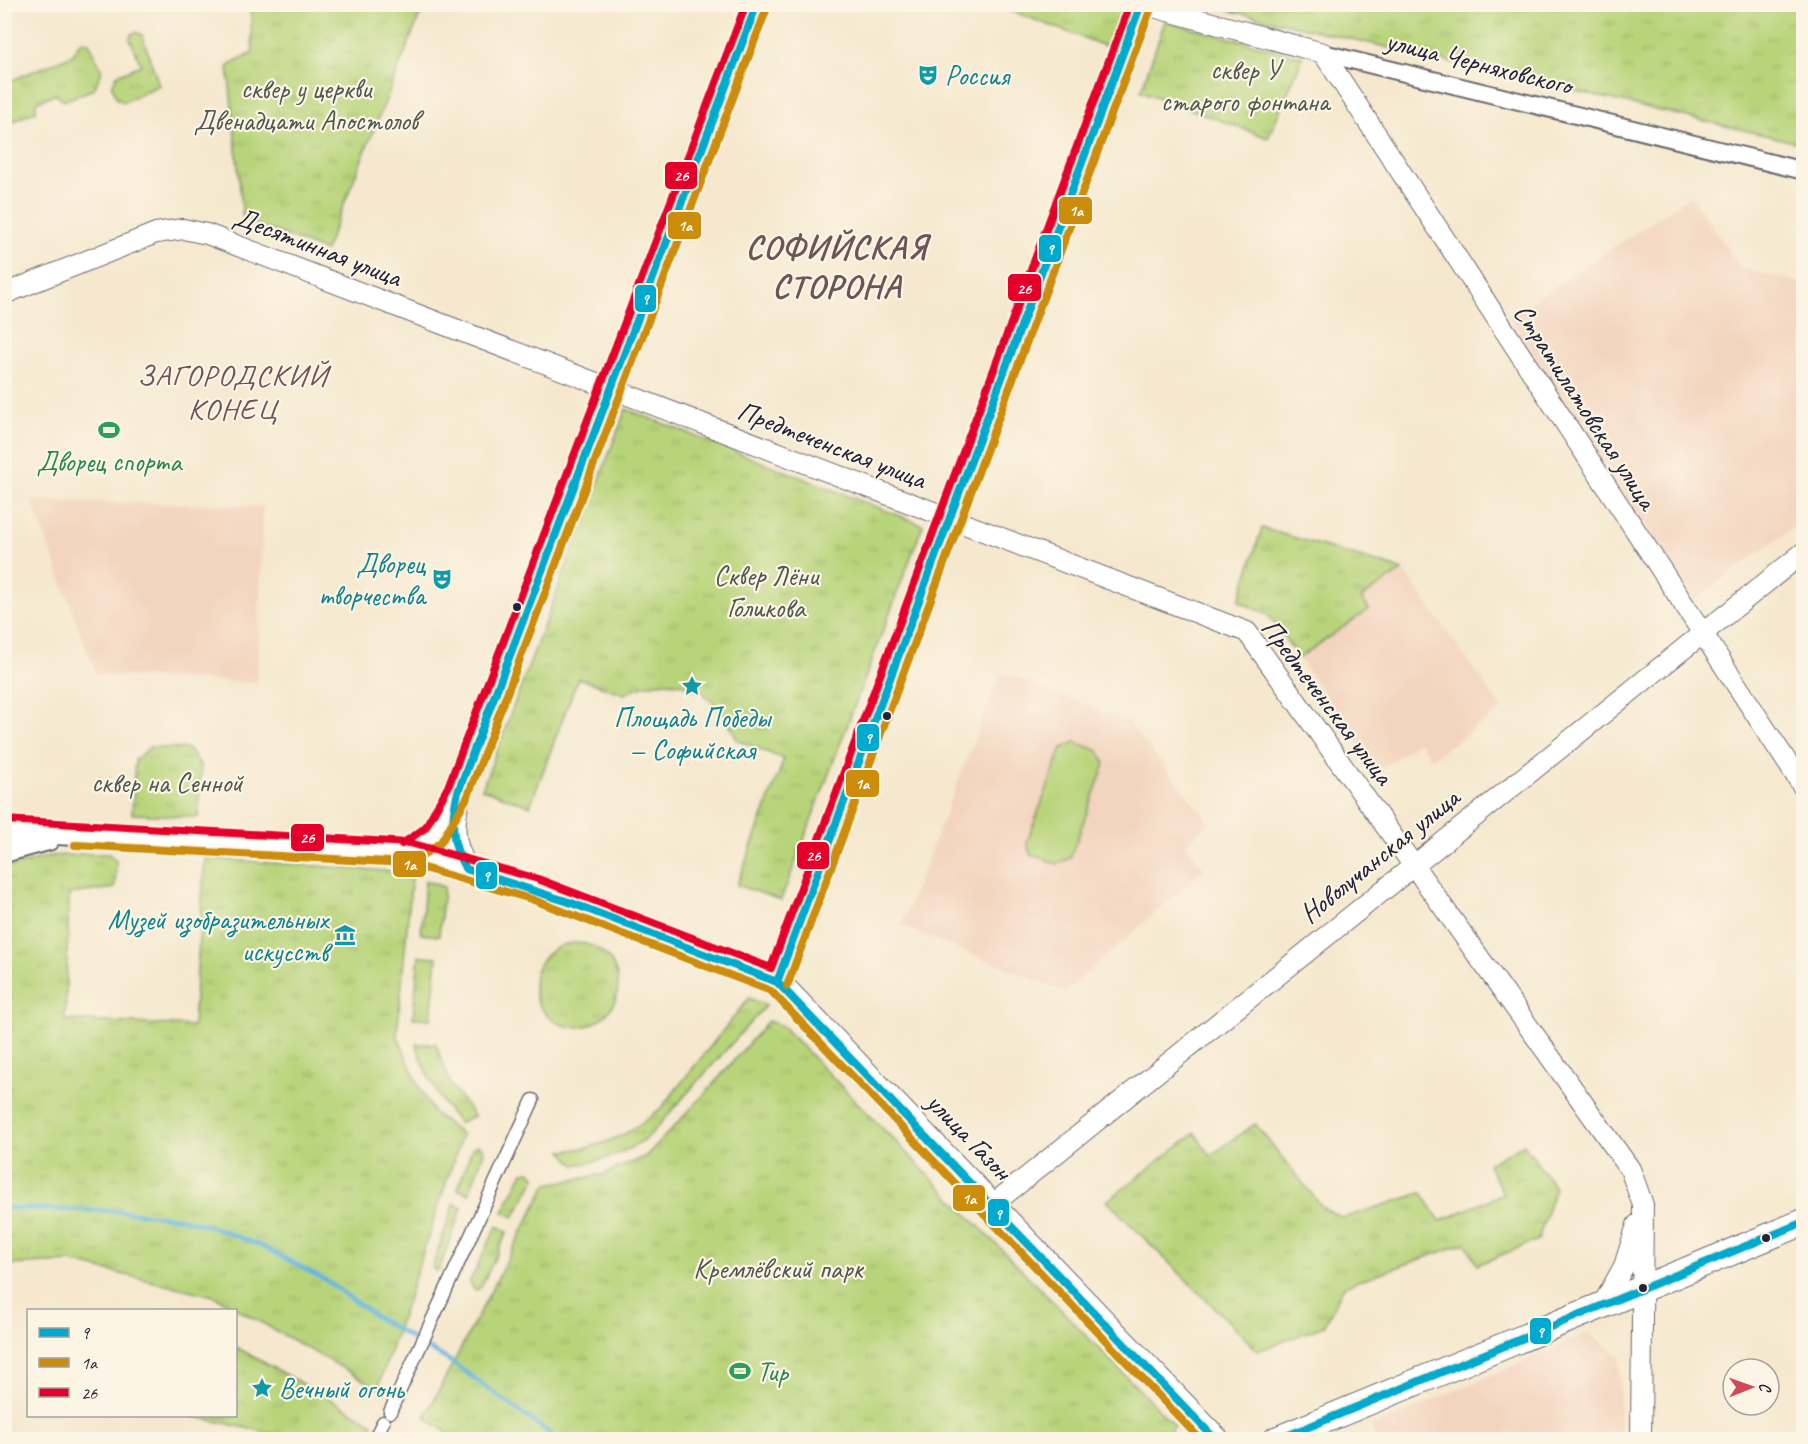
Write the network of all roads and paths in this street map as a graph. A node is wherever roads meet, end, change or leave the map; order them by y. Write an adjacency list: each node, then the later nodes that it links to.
1 (757, 4): 6 (main road)
2 (1142, 4): 3 (street, улица Черняховского); 7 (main road)
3 (1323, 53): 4 (street, улица Черняховского); 9 (street, Стратилатовская улица)
4 (1803, 171)
5 (4, 294): 6 (street, Десятинная улица)
6 (609, 390): 7 (street, Предтеченская улица); 11 (main road)
7 (950, 519): 16 (street, Предтеченская улица); 18 (main road)
8 (1803, 552): 9 (street, Новолучанская улица)
9 (1700, 633): 10 (street, Стратилатовская улица); 16 (street, Новолучанская улица)
10 (1803, 788)
11 (458, 792): 15 (main road); 17 (main road)
12 (4, 830): 13 (main road)
13 (76, 835): 14 (main road); 15 (main road)
14 (4, 851)
15 (408, 853): 17 (main road)
16 (1413, 864): 20 (street, Новолучанская улица); 21 (street, Предтеченская улица)
17 (466, 868): 18 (main road)
18 (777, 982): 20 (main road, улица Газон)
19 (533, 1100): 25 (street)
20 (992, 1205): 26 (main road, улица Газон)
21 (1642, 1205): 23 (street, Предтеченская улица); 24 (street)
22 (1803, 1222): 23 (main road)
23 (1643, 1288): 24 (main road); 28 (street, Предтеченская улица)
24 (1603, 1304): 27 (main road)
25 (374, 1440)
26 (1216, 1440)
27 (1276, 1440)
28 (1641, 1440)

